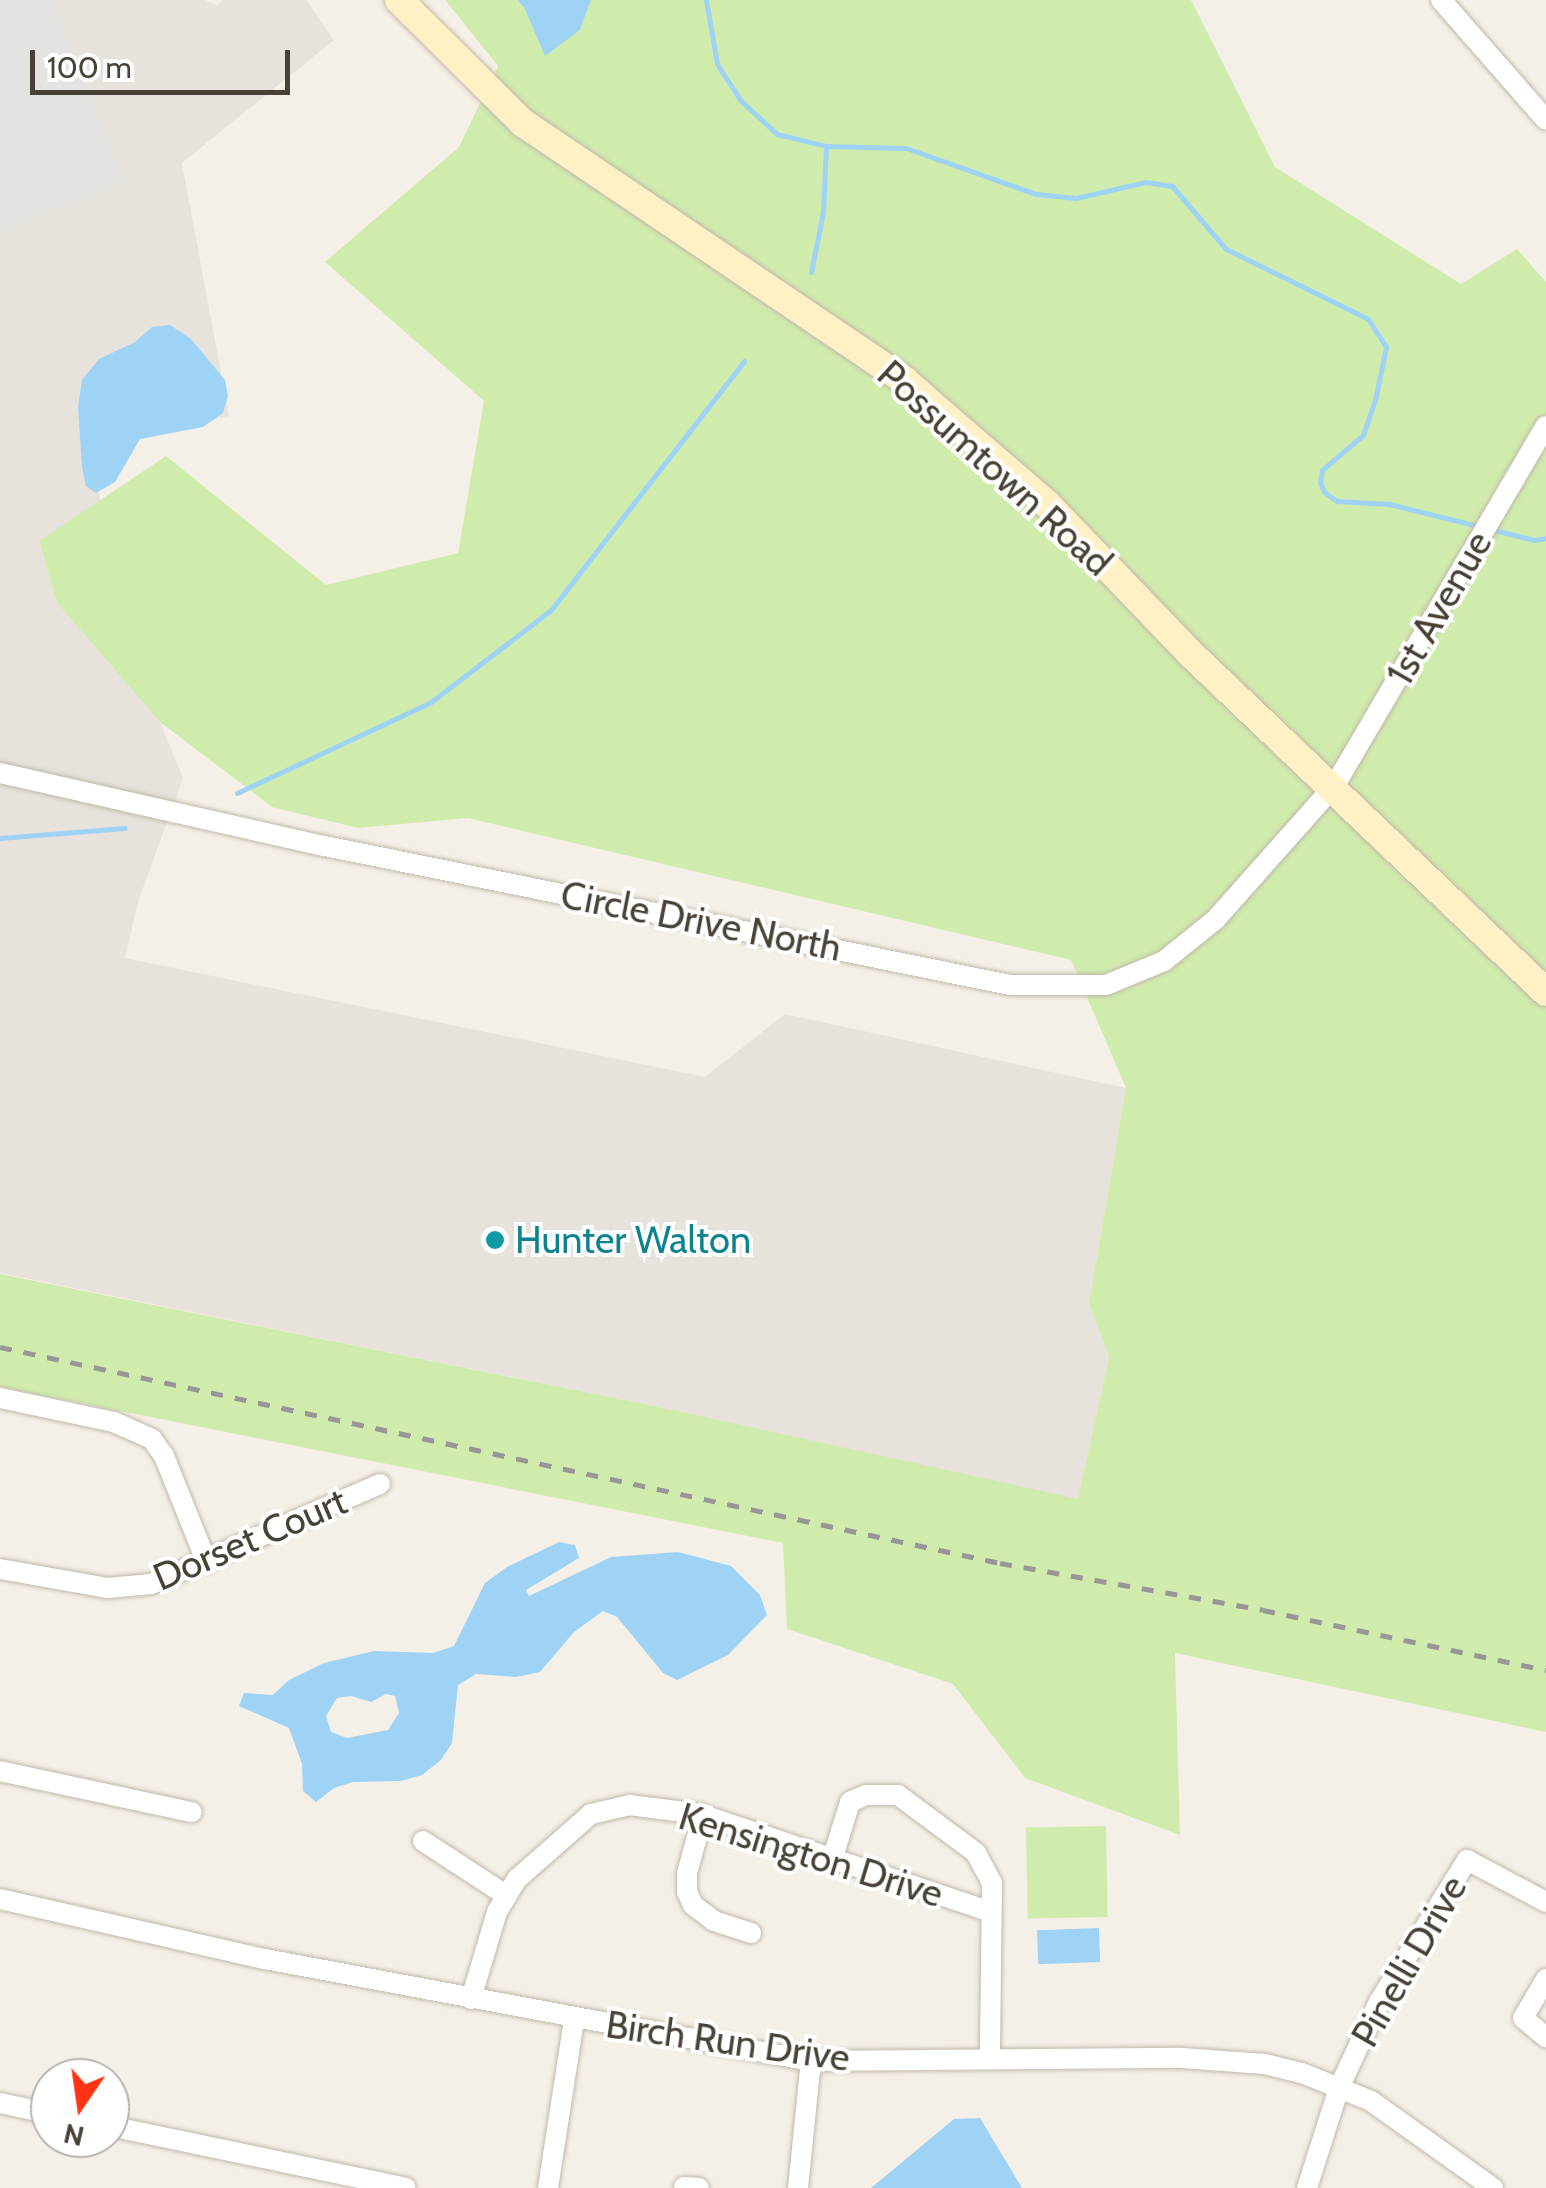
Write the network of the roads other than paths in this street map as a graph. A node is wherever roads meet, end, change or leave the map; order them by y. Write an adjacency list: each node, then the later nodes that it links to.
1 (399, 0): 6 (main road, Possumtown Road)
2 (1441, 0): 3 (street)
3 (1546, 120)
4 (1546, 426): 6 (street, 1st Avenue)
5 (0, 773): 6 (street, Circle Drive North)
6 (1332, 789): 7 (main road, Possumtown Road)
7 (1546, 992)
8 (0, 1398): 10 (street)
9 (380, 1484): 10 (street, Dorset Court)
10 (207, 1563): 11 (street, Dorset Court)
11 (0, 1570)
12 (0, 1772): 13 (street)
13 (192, 1812)
14 (703, 1815): 16 (street, Kensington Drive); 17 (street, Kensington Drive); 21 (street)
15 (423, 1841): 17 (street)
16 (834, 1858): 20 (street, Kensington Drive); 20 (street)
17 (507, 1896): 23 (street, Kensington Drive)
18 (0, 1899): 23 (street, Birch Run Drive)
19 (1546, 1902): 28 (street, Pinelli Drive)
20 (991, 1912): 26 (street, Kensington Drive)
21 (751, 1933)
22 (1546, 1978): 25 (street)
23 (471, 1999): 24 (street, Birch Run Drive)
24 (574, 2020): 27 (street, Birch Run Drive); 33 (street)
25 (1546, 2038)
26 (990, 2060): 27 (street, Birch Run Drive); 28 (street, Birch Run Drive)
27 (811, 2061): 34 (street)
28 (1339, 2088): 35 (street); 36 (street, Birch Run Drive)
29 (0, 2103): 30 (street)
30 (30, 2110)
31 (130, 2130): 32 (street)
32 (406, 2188)
33 (548, 2188)
34 (798, 2188)
35 (1307, 2188)
36 (1494, 2188)

